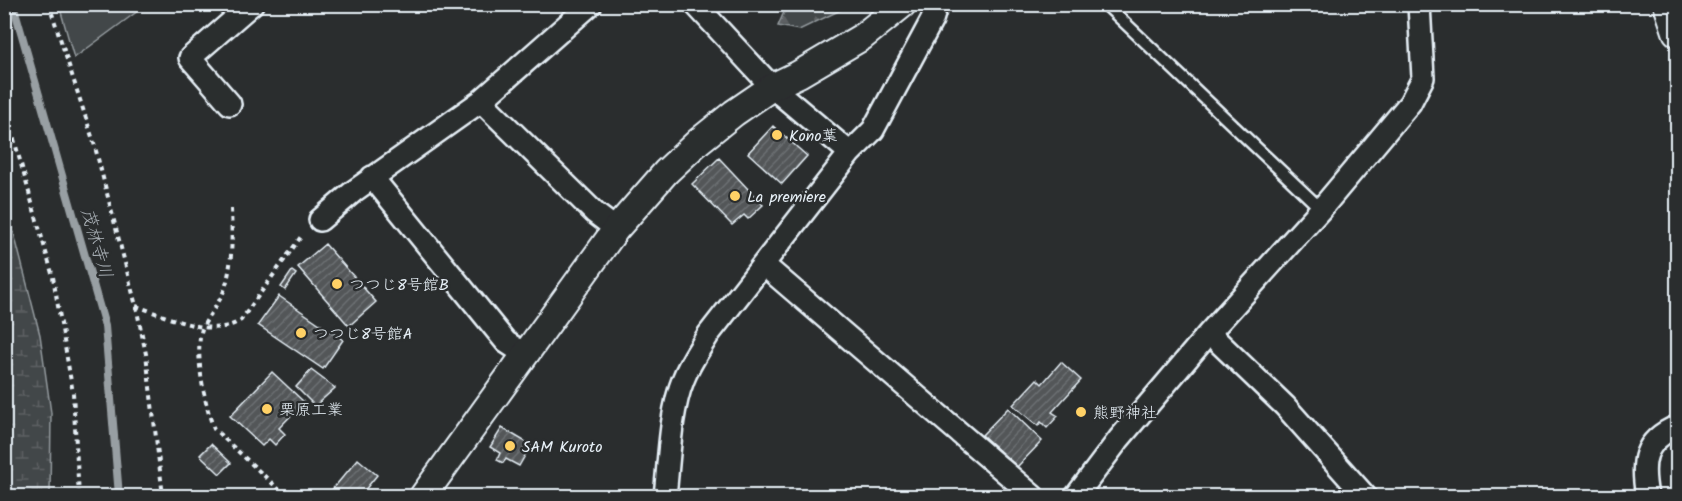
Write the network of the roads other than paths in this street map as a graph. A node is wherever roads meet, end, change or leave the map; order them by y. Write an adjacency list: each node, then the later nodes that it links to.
1 (252, 4): 12 (street)
2 (591, 4): 11 (street)
3 (695, 4): 10 (street)
4 (903, 4): 10 (street)
5 (938, 4): 13 (street)
6 (1105, 4): 15 (lane)
7 (1419, 4): 15 (street)
8 (1669, 4): 9 (main road)
9 (1677, 31)
10 (772, 87): 13 (street); 17 (street)
11 (481, 101): 14 (street); 17 (street)
12 (230, 104)
13 (850, 153): 18 (street)
14 (372, 177): 16 (street); 20 (street)
15 (1322, 209): 19 (street)
16 (320, 220)
17 (616, 229): 20 (street)
18 (764, 265): 23 (street); 24 (street)
19 (1209, 333): 25 (street); 26 (street)
20 (526, 355): 22 (street)
21 (1677, 426): 27 (street)
22 (423, 496)
23 (665, 496)
24 (1033, 496)
25 (1076, 496)
26 (1365, 496)
27 (1647, 496)

